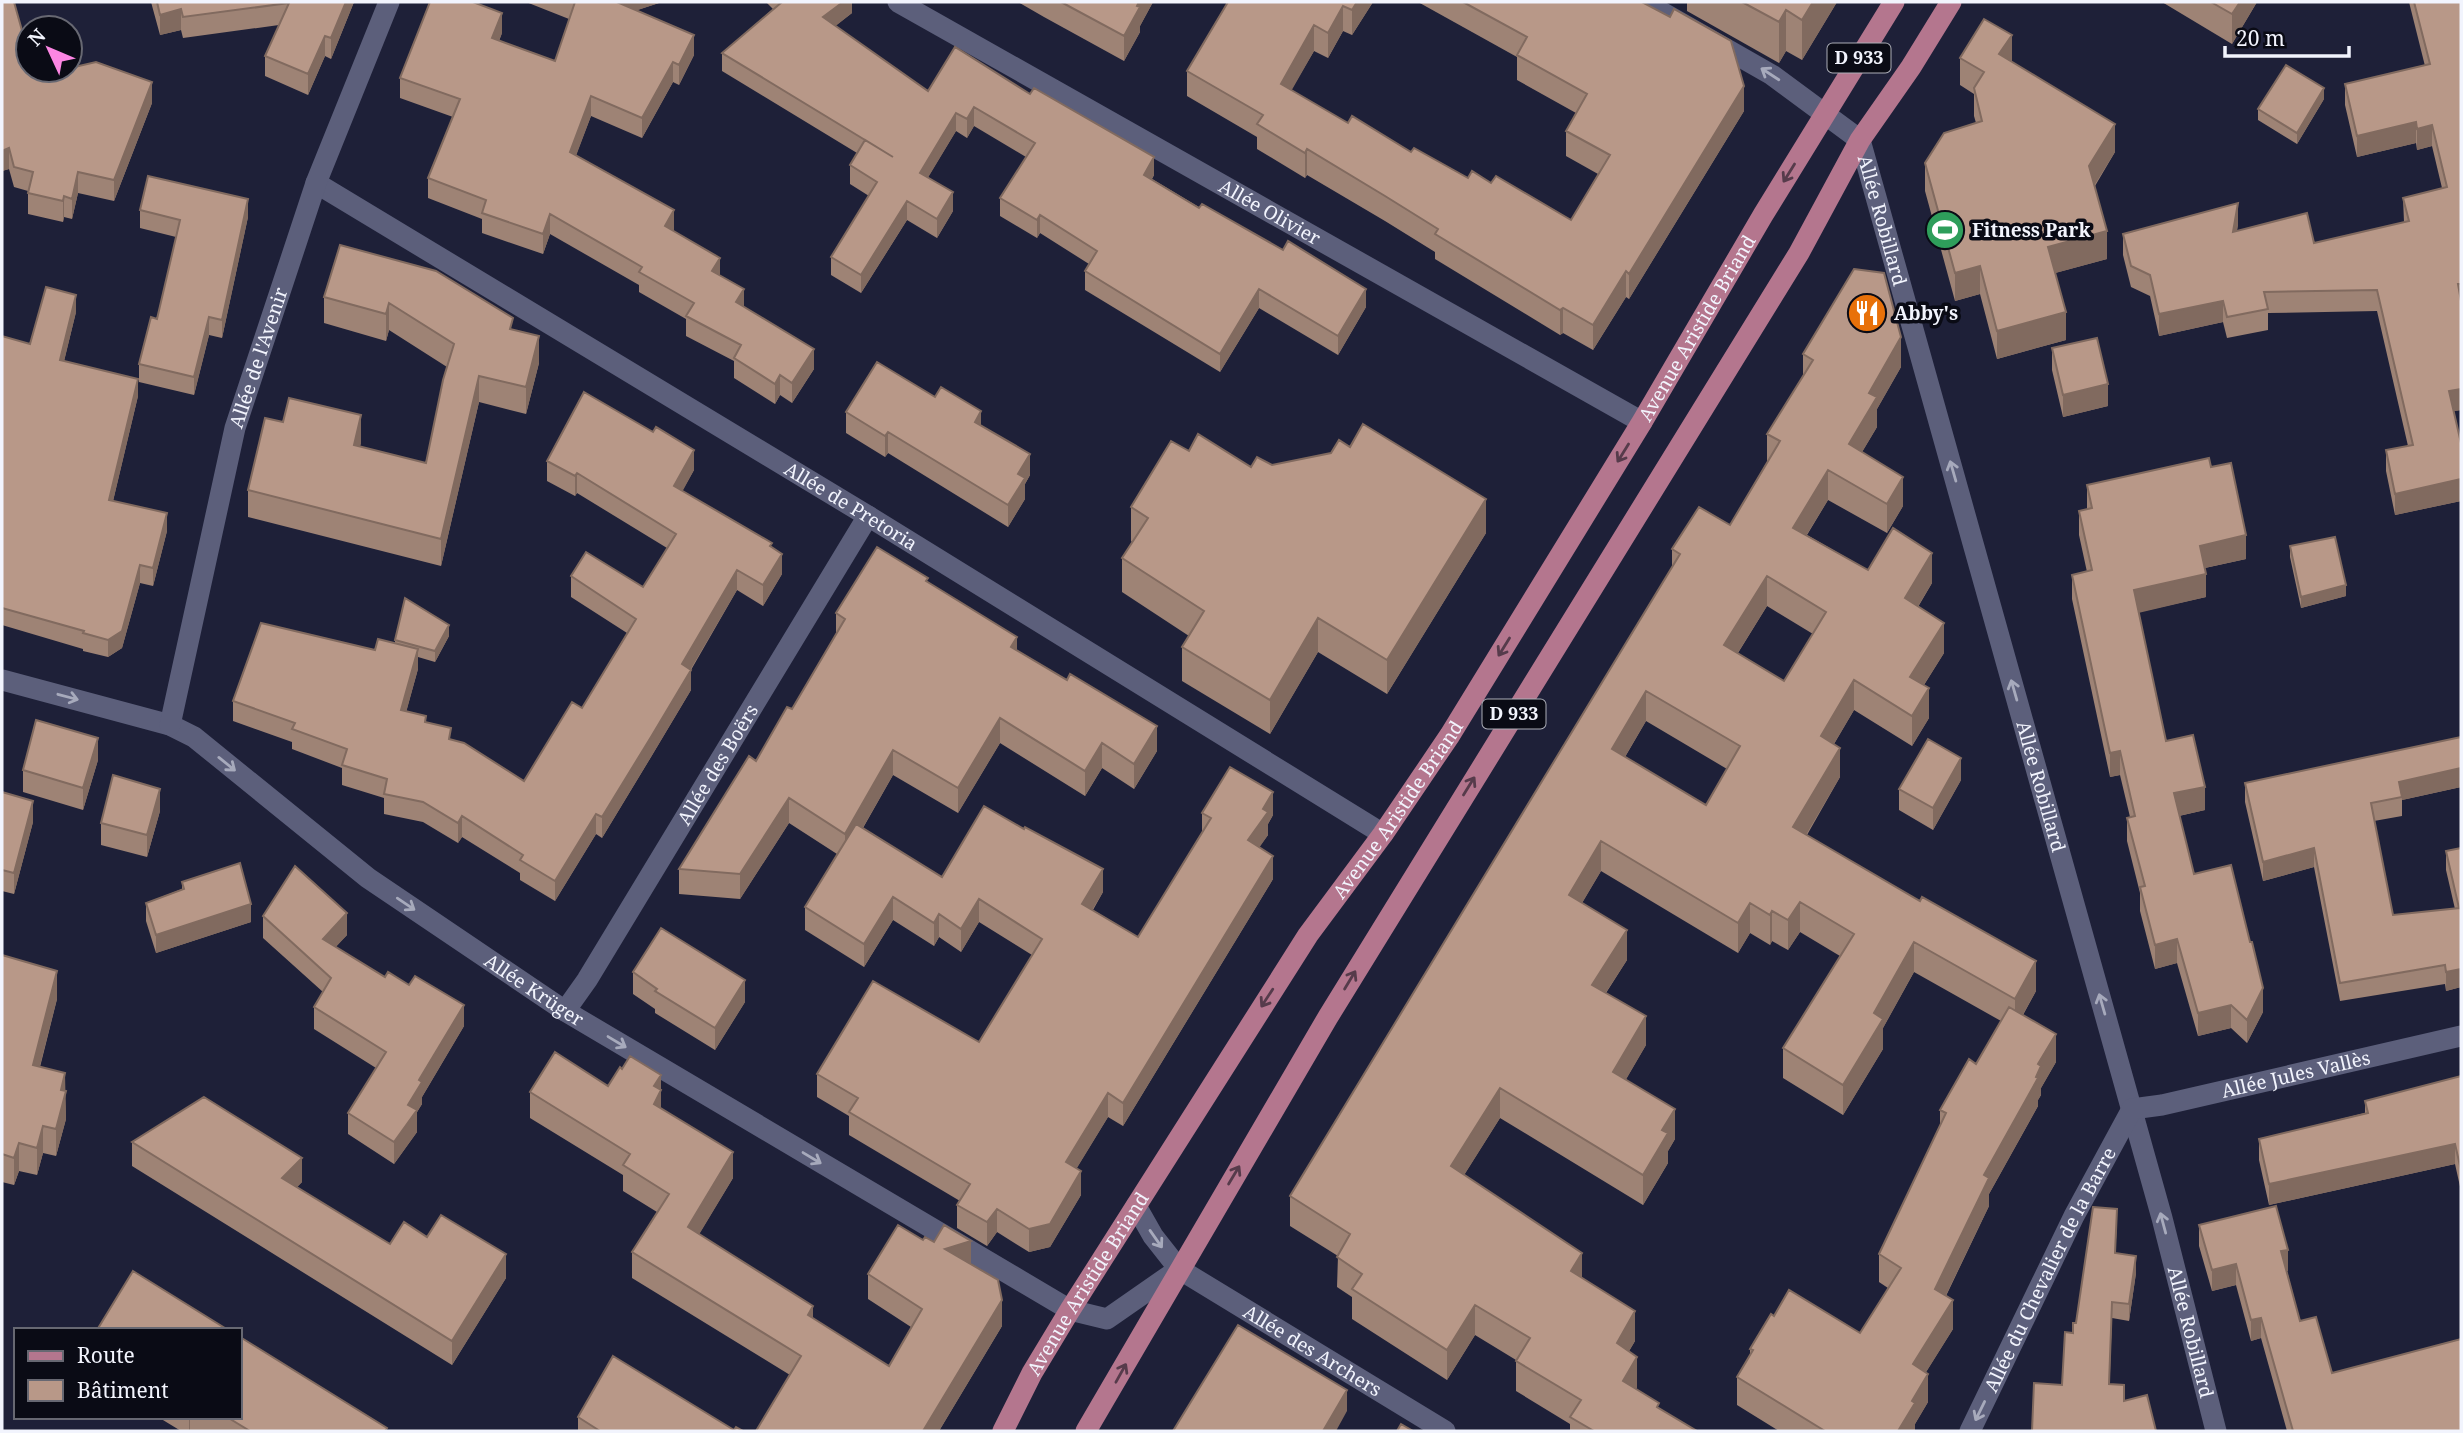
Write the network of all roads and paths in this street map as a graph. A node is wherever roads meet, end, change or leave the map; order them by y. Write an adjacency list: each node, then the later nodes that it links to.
1 (389, 2): 8 (street, Allée de l'Avenir)
2 (898, 2): 9 (street, Allée Olivier)
3 (1643, 2): 6 (street, one-way to 3)
4 (1894, 2): 6 (main road, Avenue Aristide Briand / D 933)
5 (1951, 2): 7 (main road, D 933)
6 (1825, 115): 7 (street); 9 (main road, Avenue Aristide Briand / D 933, one-way to 9)
7 (1860, 140): 16 (street, Allée Robillard, one-way to 7); 18 (main road, D 933, one-way to 7)
8 (316, 183): 10 (street, Allée de Pretoria); 12 (street, Allée de l'Avenir)
9 (1642, 422): 13 (main road, Avenue Aristide Briand / D 933, one-way to 13)
10 (868, 516): 13 (street, Allée de Pretoria); 14 (street, Allée des Boërs)
11 (2, 680): 12 (street, Allée Krüger, one-way to 12)
12 (170, 725): 14 (street, Allée Krüger, one-way to 14)
13 (1383, 834): 17 (main road, Avenue Aristide Briand / D 933, one-way to 17)
14 (565, 1011): 19 (street, Allée Krüger, one-way to 19)
15 (2461, 1036): 16 (street, Allée Jules Vallès)
16 (2132, 1109): 23 (street, Allée du Chevalier de la Barre, one-way to 23); 24 (street, Allée Robillard, one-way to 16)
17 (1136, 1206): 18 (street, one-way to 18); 19 (main road, Avenue Aristide Briand / D 933)
18 (1179, 1269): 19 (street, Allée Krüger); 21 (main road, D 933, one-way to 18); 22 (street, Allée des Archers)
19 (1070, 1310): 20 (main road, Avenue Aristide Briand / D 933)
20 (1003, 1431)
21 (1086, 1431)
22 (1446, 1431)
23 (1970, 1431)
24 (2216, 1431)

